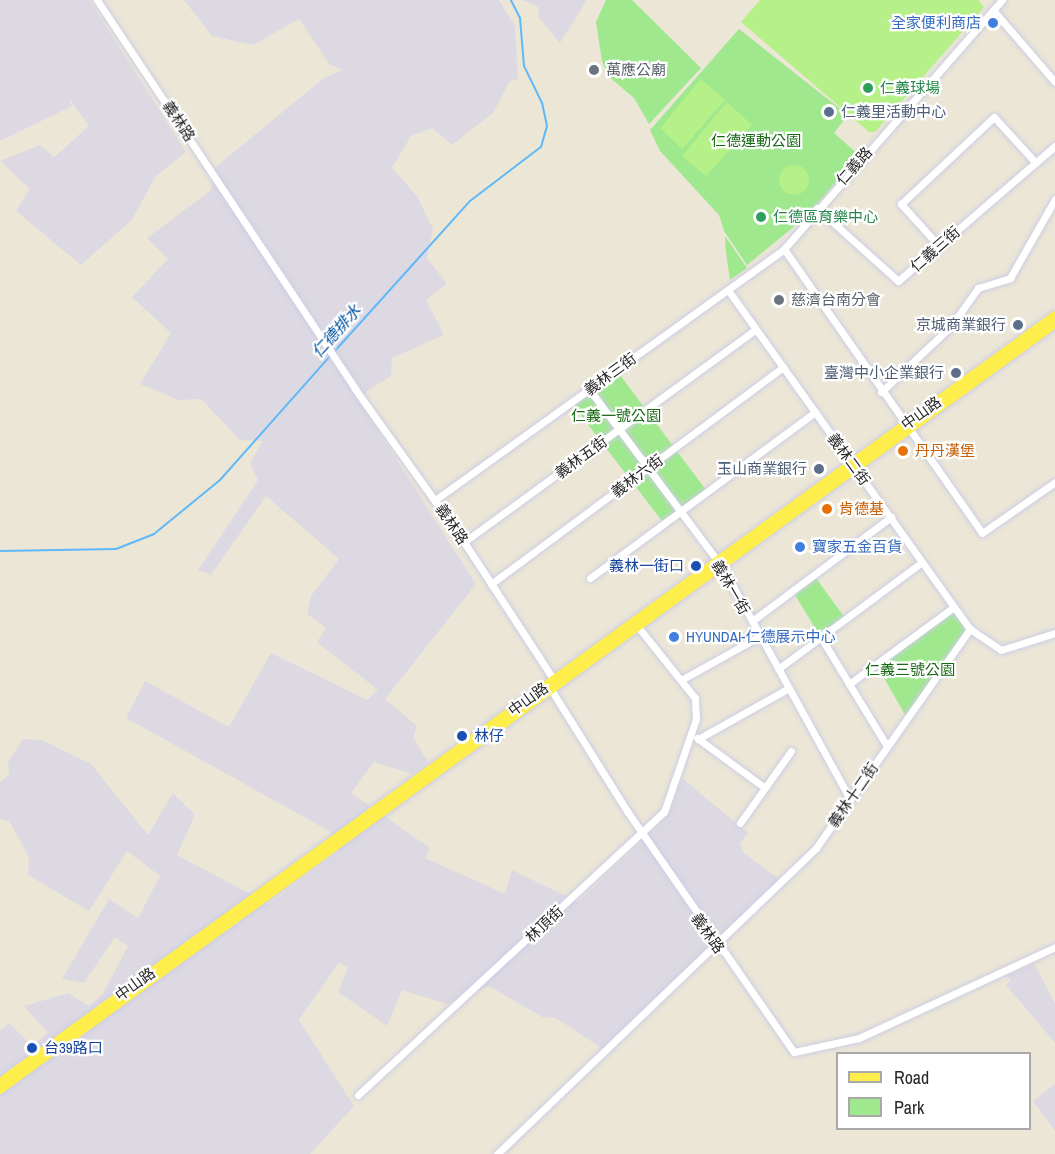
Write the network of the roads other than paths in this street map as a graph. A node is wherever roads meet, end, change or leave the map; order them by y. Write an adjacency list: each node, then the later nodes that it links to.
1 (97, 0): 24 (street, 義林路)
2 (1002, 0): 3 (street, 仁義路)
3 (993, 10): 4 (street); 8 (street, 仁義路)
4 (1055, 82)
5 (1055, 146): 6 (street, 仁義三街)
6 (1036, 163): 9 (street, 仁義三街); 9 (street)
7 (1055, 199): 17 (street)
8 (817, 208): 9 (street, 仁義三街); 10 (street, 仁義路)
9 (939, 246)
10 (784, 249): 11 (street, 義林三街); 17 (street)
11 (728, 290): 14 (street, 義林二街); 16 (street, 義林三街)
12 (1055, 315): 20 (main road, 中山路)
13 (1055, 324): 20 (main road, 中山路)
14 (756, 329): 15 (street, 義林二街); 19 (street, 義林五街)
15 (783, 367): 18 (street, 義林二街); 22 (street, 義林六街)
16 (590, 389): 19 (street, 義林一街); 24 (street, 義林三街)
17 (881, 392): 20 (street)
18 (815, 412): 21 (street, 義林二街); 25 (street)
19 (619, 429): 22 (street, 義林一街); 27 (street, 義林五街)
20 (907, 429): 21 (main road, 中山路); 23 (street)
21 (855, 467): 26 (street, 義林二街); 29 (main road, 中山路)
22 (648, 468): 25 (street, 義林一街); 31 (street, 義林六街)
23 (1055, 482)
24 (435, 500): 27 (street, 義林路)
25 (680, 512): 29 (street, 義林一街); 30 (street)
26 (891, 517): 28 (street, 義林二街); 33 (street)
27 (464, 542): 31 (street, 義林路)
28 (922, 562): 32 (street, 義林二街); 38 (street)
29 (720, 565): 33 (street, 義林一街); 34 (main road, 中山路)
30 (590, 578)
31 (491, 584): 40 (street, 義林路)
32 (954, 607): 35 (street, 義林二街); 42 (street)
33 (752, 621): 37 (street, 義林一街)
34 (637, 625): 40 (main road, 中山路); 41 (street, 林頂街); 44 (main road, 中山路)
35 (970, 628): 36 (street, 義林二街); 47 (street, 義林十二街)
36 (1055, 633)
37 (760, 636): 39 (street, 義林一街); 41 (street)
38 (820, 636): 39 (street); 42 (street)
39 (778, 669): 43 (street, 義林一街)
40 (554, 680): 44 (street); 55 (main road, 中山路)
41 (681, 680): 45 (street, 林頂街)
42 (849, 684): 47 (street)
43 (789, 688): 46 (street); 50 (street, 義林一街)
44 (552, 691): 52 (street, 義林路); 56 (main road, 中山路)
45 (692, 729): 46 (street); 52 (street, 林頂街)
46 (698, 739): 49 (street)
47 (887, 746): 50 (street, 義林十二街)
48 (791, 752): 49 (street)
49 (765, 788): 51 (street)
50 (850, 799): 53 (street, 義林十二街)
51 (740, 823)
52 (642, 834): 53 (street, 義林路); 57 (street, 林頂街)
53 (716, 944): 54 (street, 義林路); 58 (street, 義林十二街)
54 (1055, 947)
55 (0, 1082)
56 (0, 1090)
57 (358, 1095)
58 (497, 1154)

